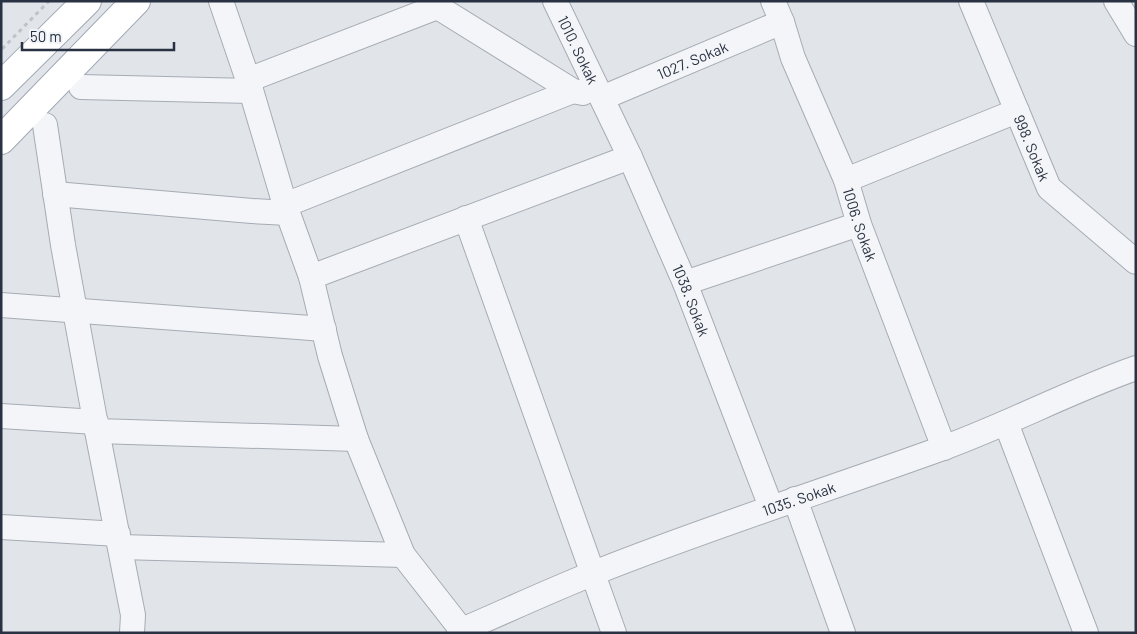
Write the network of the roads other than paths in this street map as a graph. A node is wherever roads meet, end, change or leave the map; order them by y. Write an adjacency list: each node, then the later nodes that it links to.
1 (87, 1): 11 (main road)
2 (136, 1): 17 (main road)
3 (221, 1): 10 (street)
4 (555, 1): 14 (street, 1010. Sokak)
5 (971, 1): 15 (street, 998. Sokak)
6 (1116, 1): 9 (street)
7 (433, 4): 10 (street); 13 (street)
8 (778, 12): 14 (street, 1027. Sokak); 19 (street, 1006. Sokak)
9 (1136, 34)
10 (250, 85): 12 (street); 21 (street)
11 (1, 86)
12 (81, 87)
13 (573, 91): 14 (street); 21 (street)
14 (602, 98): 18 (street, 1038. Sokak)
15 (1017, 111): 19 (street); 24 (street, 998. Sokak)
16 (44, 125): 20 (street)
17 (1, 140)
18 (630, 157): 22 (street); 26 (street, 1038. Sokak)
19 (846, 180): 23 (street, 1006. Sokak)
20 (55, 194): 21 (street); 28 (street)
21 (286, 209): 25 (street)
22 (466, 218): 25 (street); 41 (street)
23 (860, 224): 26 (street); 35 (street, 1006. Sokak)
24 (1136, 262)
25 (311, 277): 29 (street)
26 (685, 283): 37 (street, 1038. Sokak)
27 (1, 305): 28 (street)
28 (75, 311): 29 (street); 33 (street)
29 (324, 329): 34 (street)
30 (1136, 368): 32 (street, 1035. Sokak)
31 (1, 416): 33 (street)
32 (1006, 424): 35 (street, 1035. Sokak); 46 (street)
33 (96, 427): 34 (street); 39 (street)
34 (356, 439): 40 (street)
35 (944, 448): 36 (street, 1035. Sokak)
36 (795, 499): 37 (street, 1035. Sokak); 45 (street)
37 (771, 507): 41 (street, 1035. Sokak)
38 (1, 527): 39 (street)
39 (119, 540): 40 (street); 43 (street)
40 (403, 555): 42 (street)
41 (594, 573): 42 (street, 1035. Sokak); 44 (street)
42 (462, 632)
43 (132, 633)
44 (614, 633)
45 (843, 633)
46 (1086, 633)

